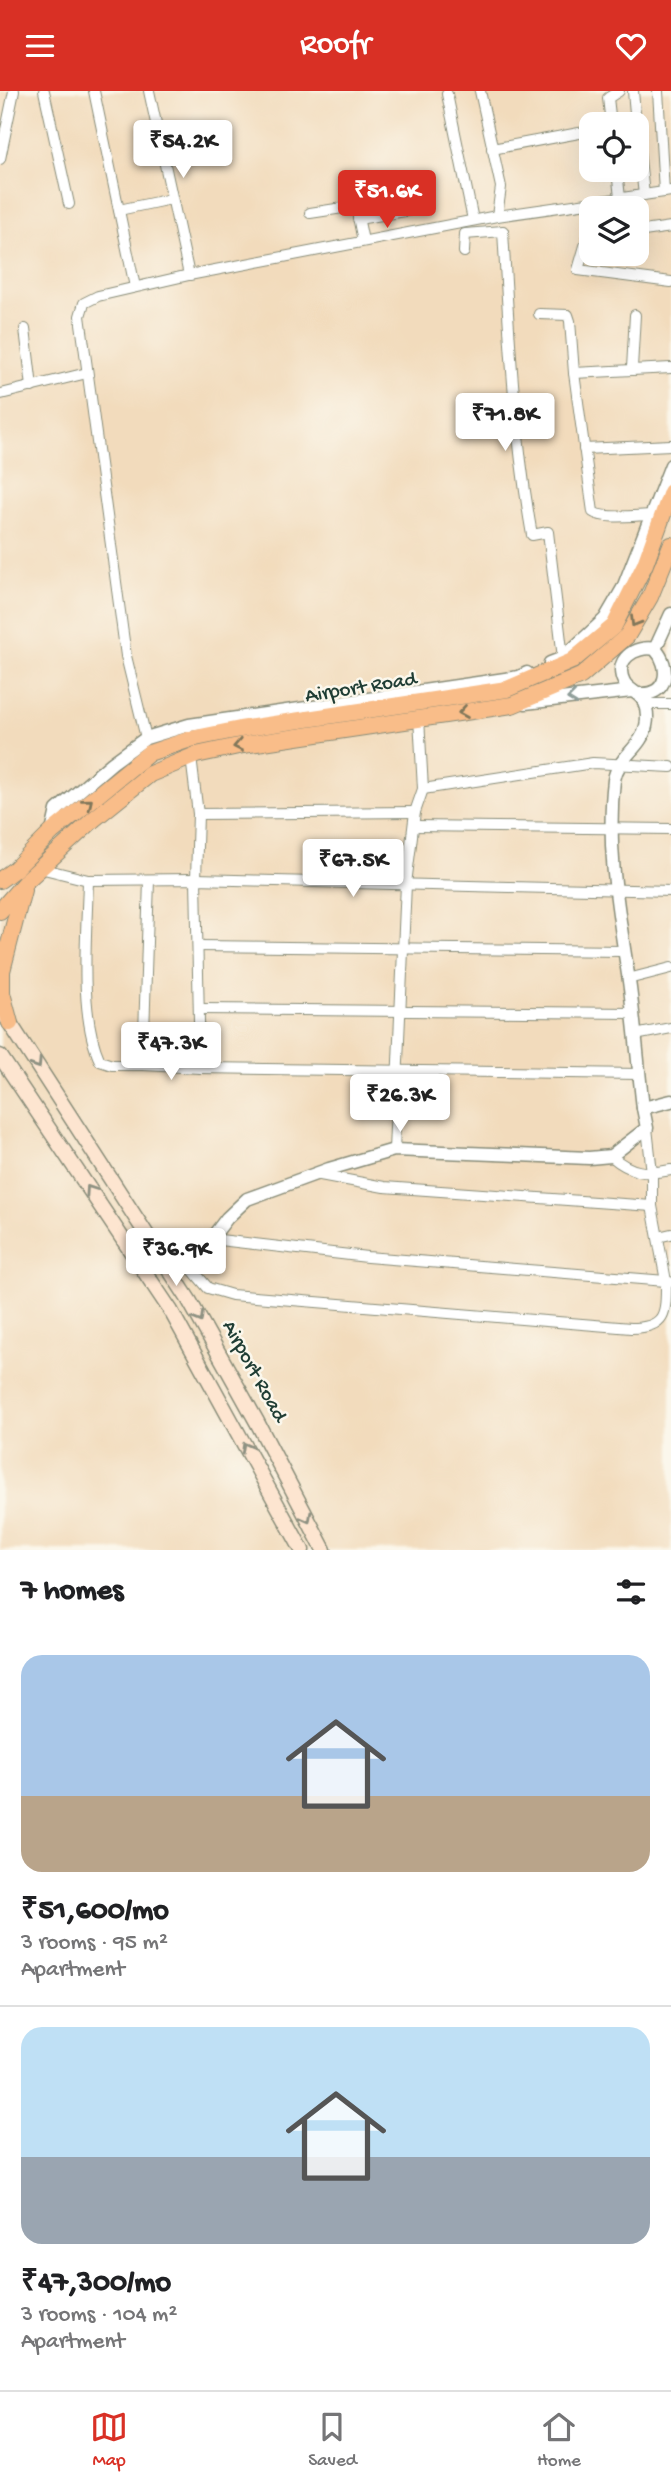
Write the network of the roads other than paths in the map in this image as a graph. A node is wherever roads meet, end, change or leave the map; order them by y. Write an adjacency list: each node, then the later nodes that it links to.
1 (14, 91): 15 (street)
2 (44, 91): 22 (street)
3 (94, 91): 25 (street)
4 (149, 91): 21 (street)
5 (480, 91): 14 (street)
6 (619, 91): 10 (street)
7 (632, 91): 12 (street)
8 (658, 91): 18 (street)
9 (447, 94): 30 (street)
10 (607, 94): 11 (street)
11 (609, 112)
12 (635, 112)
13 (579, 133): 14 (street)
14 (492, 149): 28 (street)
15 (0, 159)
16 (350, 178): 24 (street)
17 (643, 182): 19 (street)
18 (668, 192): 19 (street)
19 (644, 195): 20 (street)
20 (636, 196)
21 (172, 199): 25 (street); 36 (street)
22 (69, 204)
23 (579, 204): 28 (street)
24 (356, 206): 27 (street); 29 (street)
25 (119, 209): 38 (street)
26 (411, 210): 29 (street)
27 (310, 212)
28 (497, 216): 30 (street)
29 (358, 219): 33 (street)
30 (473, 220): 33 (street)
31 (671, 227): 32 (street)
32 (649, 230)
33 (363, 241): 36 (street)
34 (464, 252): 57 (street)
35 (579, 266): 37 (street)
36 (189, 275): 38 (street)
37 (671, 282)
38 (135, 287): 44 (street)
39 (539, 314): 45 (street)
40 (635, 315): 42 (street)
41 (25, 329): 46 (street)
42 (632, 368): 43 (street); 45 (street)
43 (671, 368)
44 (87, 373): 46 (street); 63 (street)
45 (574, 373): 49 (street)
46 (32, 387): 47 (street)
47 (1, 394)
48 (671, 445): 49 (street)
49 (583, 449): 52 (street)
50 (671, 465): 52 (street)
51 (671, 492): 73 (main road, Airport Road, one-way to 51)
52 (652, 515): 57 (street)
53 (671, 545): 56 (main road, Airport Road, one-way to 56)
54 (671, 614): 55 (street)
55 (655, 649): 56 (street); 58 (street)
56 (619, 653): 59 (street); 61 (main road, Airport Road)
57 (563, 658): 63 (street)
58 (670, 675): 59 (street)
59 (639, 696): 60 (street); 61 (street, one-way to 61); 65 (street)
60 (671, 704)
61 (512, 705): 62 (main road, Airport Road, one-way to 62)
62 (419, 719): 64 (main road, Airport Road, one-way to 64); 67 (street)
63 (146, 738): 73 (street)
64 (191, 757): 69 (street); 74 (main road, Airport Road)
65 (621, 764): 66 (street); 67 (street); 71 (street)
66 (671, 767)
67 (424, 789): 68 (street)
68 (415, 812): 69 (street); 70 (street)
69 (198, 814): 75 (street)
70 (414, 826): 71 (street); 80 (street)
71 (612, 828): 72 (street); 81 (street)
72 (671, 829)
73 (52, 832): 76 (main road, Airport Road)
74 (40, 868): 77 (street); 79 (main road, Airport Road)
75 (196, 879): 78 (street); 80 (street); 84 (street)
76 (0, 880)
77 (88, 880): 78 (street); 97 (street)
78 (149, 880): 97 (street)
79 (26, 881): 83 (main road, Airport Road); 93 (main road)
80 (406, 884): 81 (street); 85 (street)
81 (615, 890): 82 (street); 86 (street)
82 (671, 891)
83 (0, 911)
84 (198, 946): 85 (street); 90 (street)
85 (403, 947): 86 (street); 91 (street)
86 (623, 951): 88 (street)
87 (671, 968): 88 (street)
88 (628, 979): 92 (street)
89 (0, 1007): 93 (main road, Airport Road)
90 (199, 1009): 91 (street); 98 (street)
91 (400, 1010): 92 (street); 99 (street)
92 (632, 1013): 95 (street)
93 (10, 1023): 114 (main road, Airport Road, one-way to 114)
94 (671, 1028): 95 (street)
95 (635, 1035): 100 (street)
96 (0, 1056): 115 (main road, Airport Road, one-way to 96)
97 (143, 1065): 98 (street)
98 (200, 1068): 99 (street)
99 (397, 1071): 100 (street); 104 (street)
100 (639, 1074): 102 (street)
101 (671, 1101): 102 (street)
102 (643, 1108): 103 (street)
103 (647, 1128): 105 (street); 107 (street)
104 (394, 1150): 105 (street); 108 (street)
105 (611, 1157): 107 (street)
106 (671, 1170): 107 (street)
107 (652, 1173): 109 (street)
108 (314, 1174): 109 (street); 112 (street)
109 (652, 1206): 111 (street)
110 (671, 1234): 111 (street)
111 (658, 1237): 116 (street)
112 (211, 1239): 113 (street); 116 (street)
113 (174, 1248): 114 (street); 116 (street)
114 (158, 1254): 115 (street); 118 (main road, Airport Road, one-way to 118)
115 (140, 1265): 117 (main road, Airport Road, one-way to 115)
116 (668, 1282)
117 (302, 1550)
118 (324, 1550)

